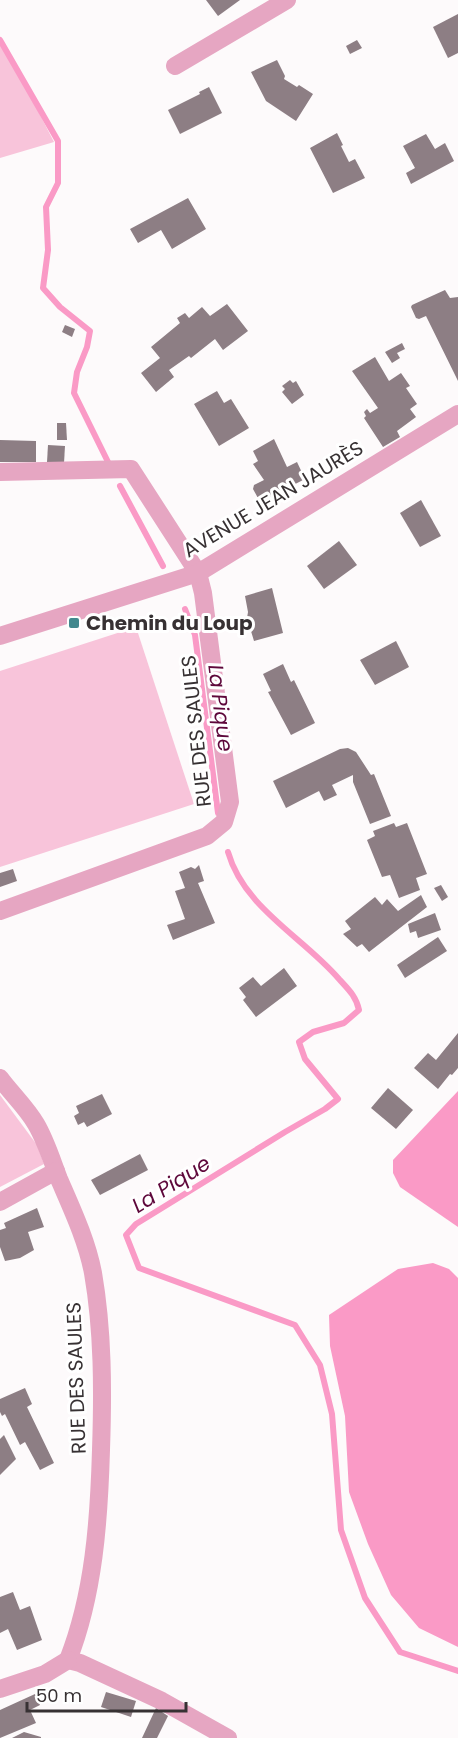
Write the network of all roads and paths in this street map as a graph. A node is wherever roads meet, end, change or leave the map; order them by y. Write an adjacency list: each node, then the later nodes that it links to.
1 (287, 0): 2 (street)
2 (175, 66)
3 (458, 414): 5 (street, AVENUE JEAN JAURÈS)
4 (0, 472): 5 (street)
5 (198, 573): 6 (street, AVENUE JEAN JAURÈS); 7 (street, RUE DES SAULES)
6 (0, 636)
7 (0, 911)
8 (0, 1078): 9 (street, RUE DES SAULES)
9 (56, 1171): 10 (street); 11 (street, RUE DES SAULES)
10 (0, 1202)
11 (68, 1660): 12 (street); 13 (street)
12 (0, 1689)
13 (228, 1738)

